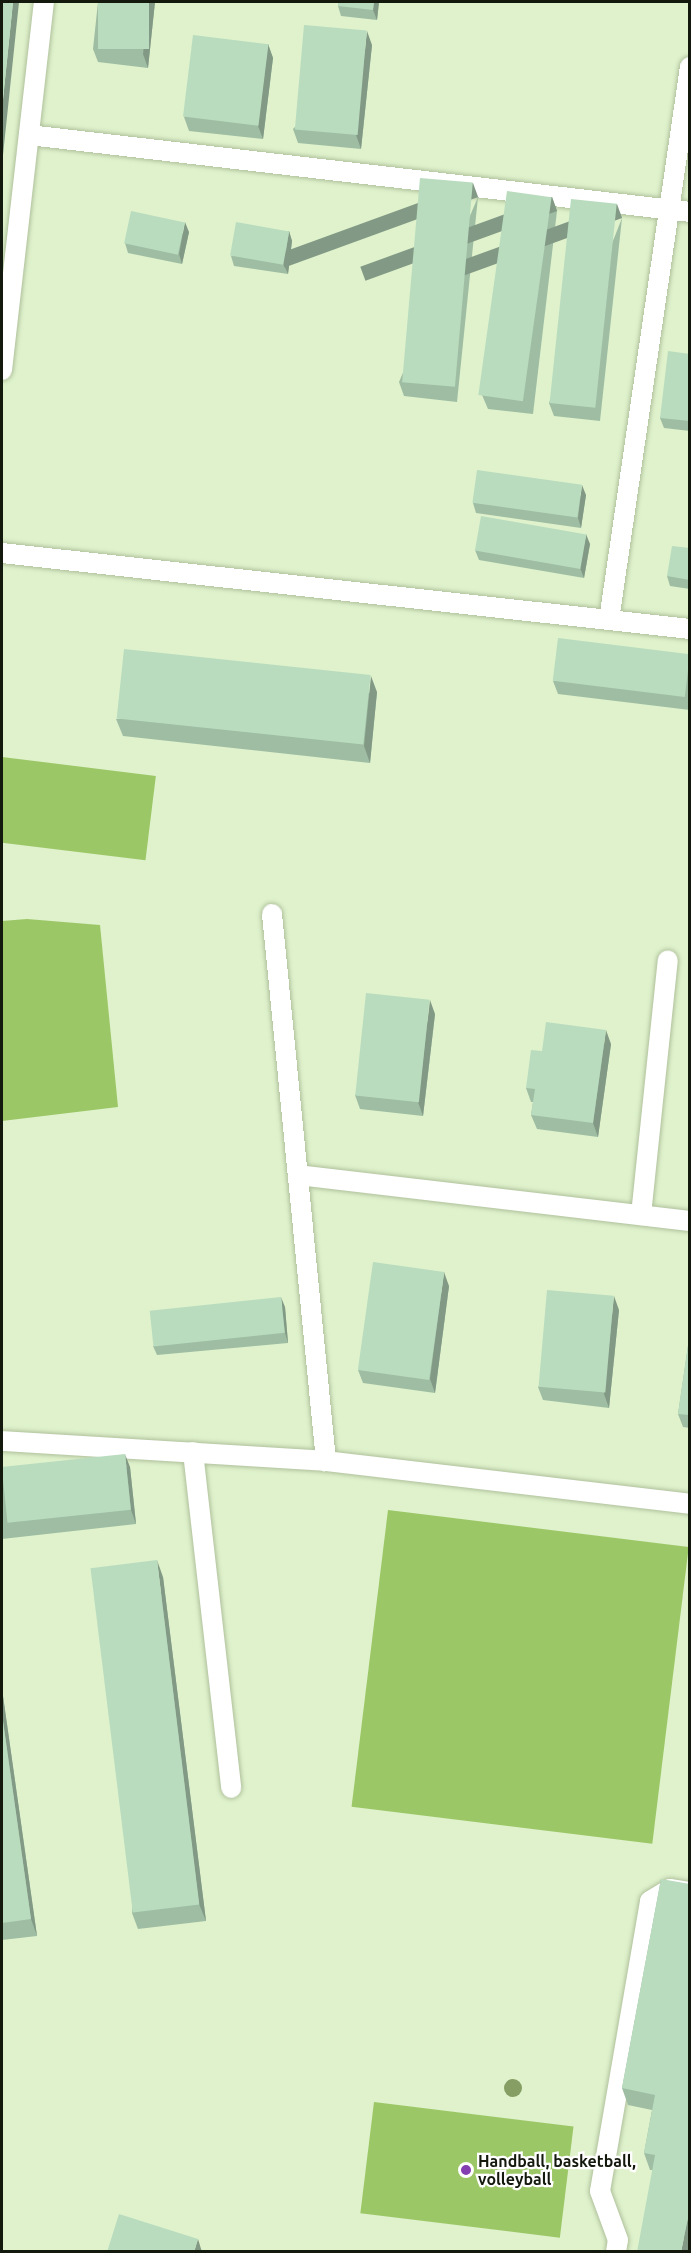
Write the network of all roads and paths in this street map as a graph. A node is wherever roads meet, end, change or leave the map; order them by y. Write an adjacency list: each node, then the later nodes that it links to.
1 (44, 2): 3 (lane)
2 (690, 67): 4 (lane)
3 (29, 135): 4 (lane); 6 (lane)
4 (666, 210): 5 (lane); 8 (lane)
5 (690, 212)
6 (2, 370)
7 (2, 553): 8 (lane)
8 (609, 620): 9 (lane)
9 (690, 628)
10 (272, 914): 12 (lane)
11 (669, 960): 13 (lane)
12 (298, 1175): 13 (lane); 17 (lane)
13 (641, 1215): 14 (lane)
14 (690, 1221)
15 (2, 1441): 16 (lane)
16 (193, 1452): 17 (lane); 19 (lane)
17 (326, 1461): 18 (lane)
18 (690, 1504)
19 (231, 1788)
20 (690, 1892): 21 (lane)
21 (616, 2252)

